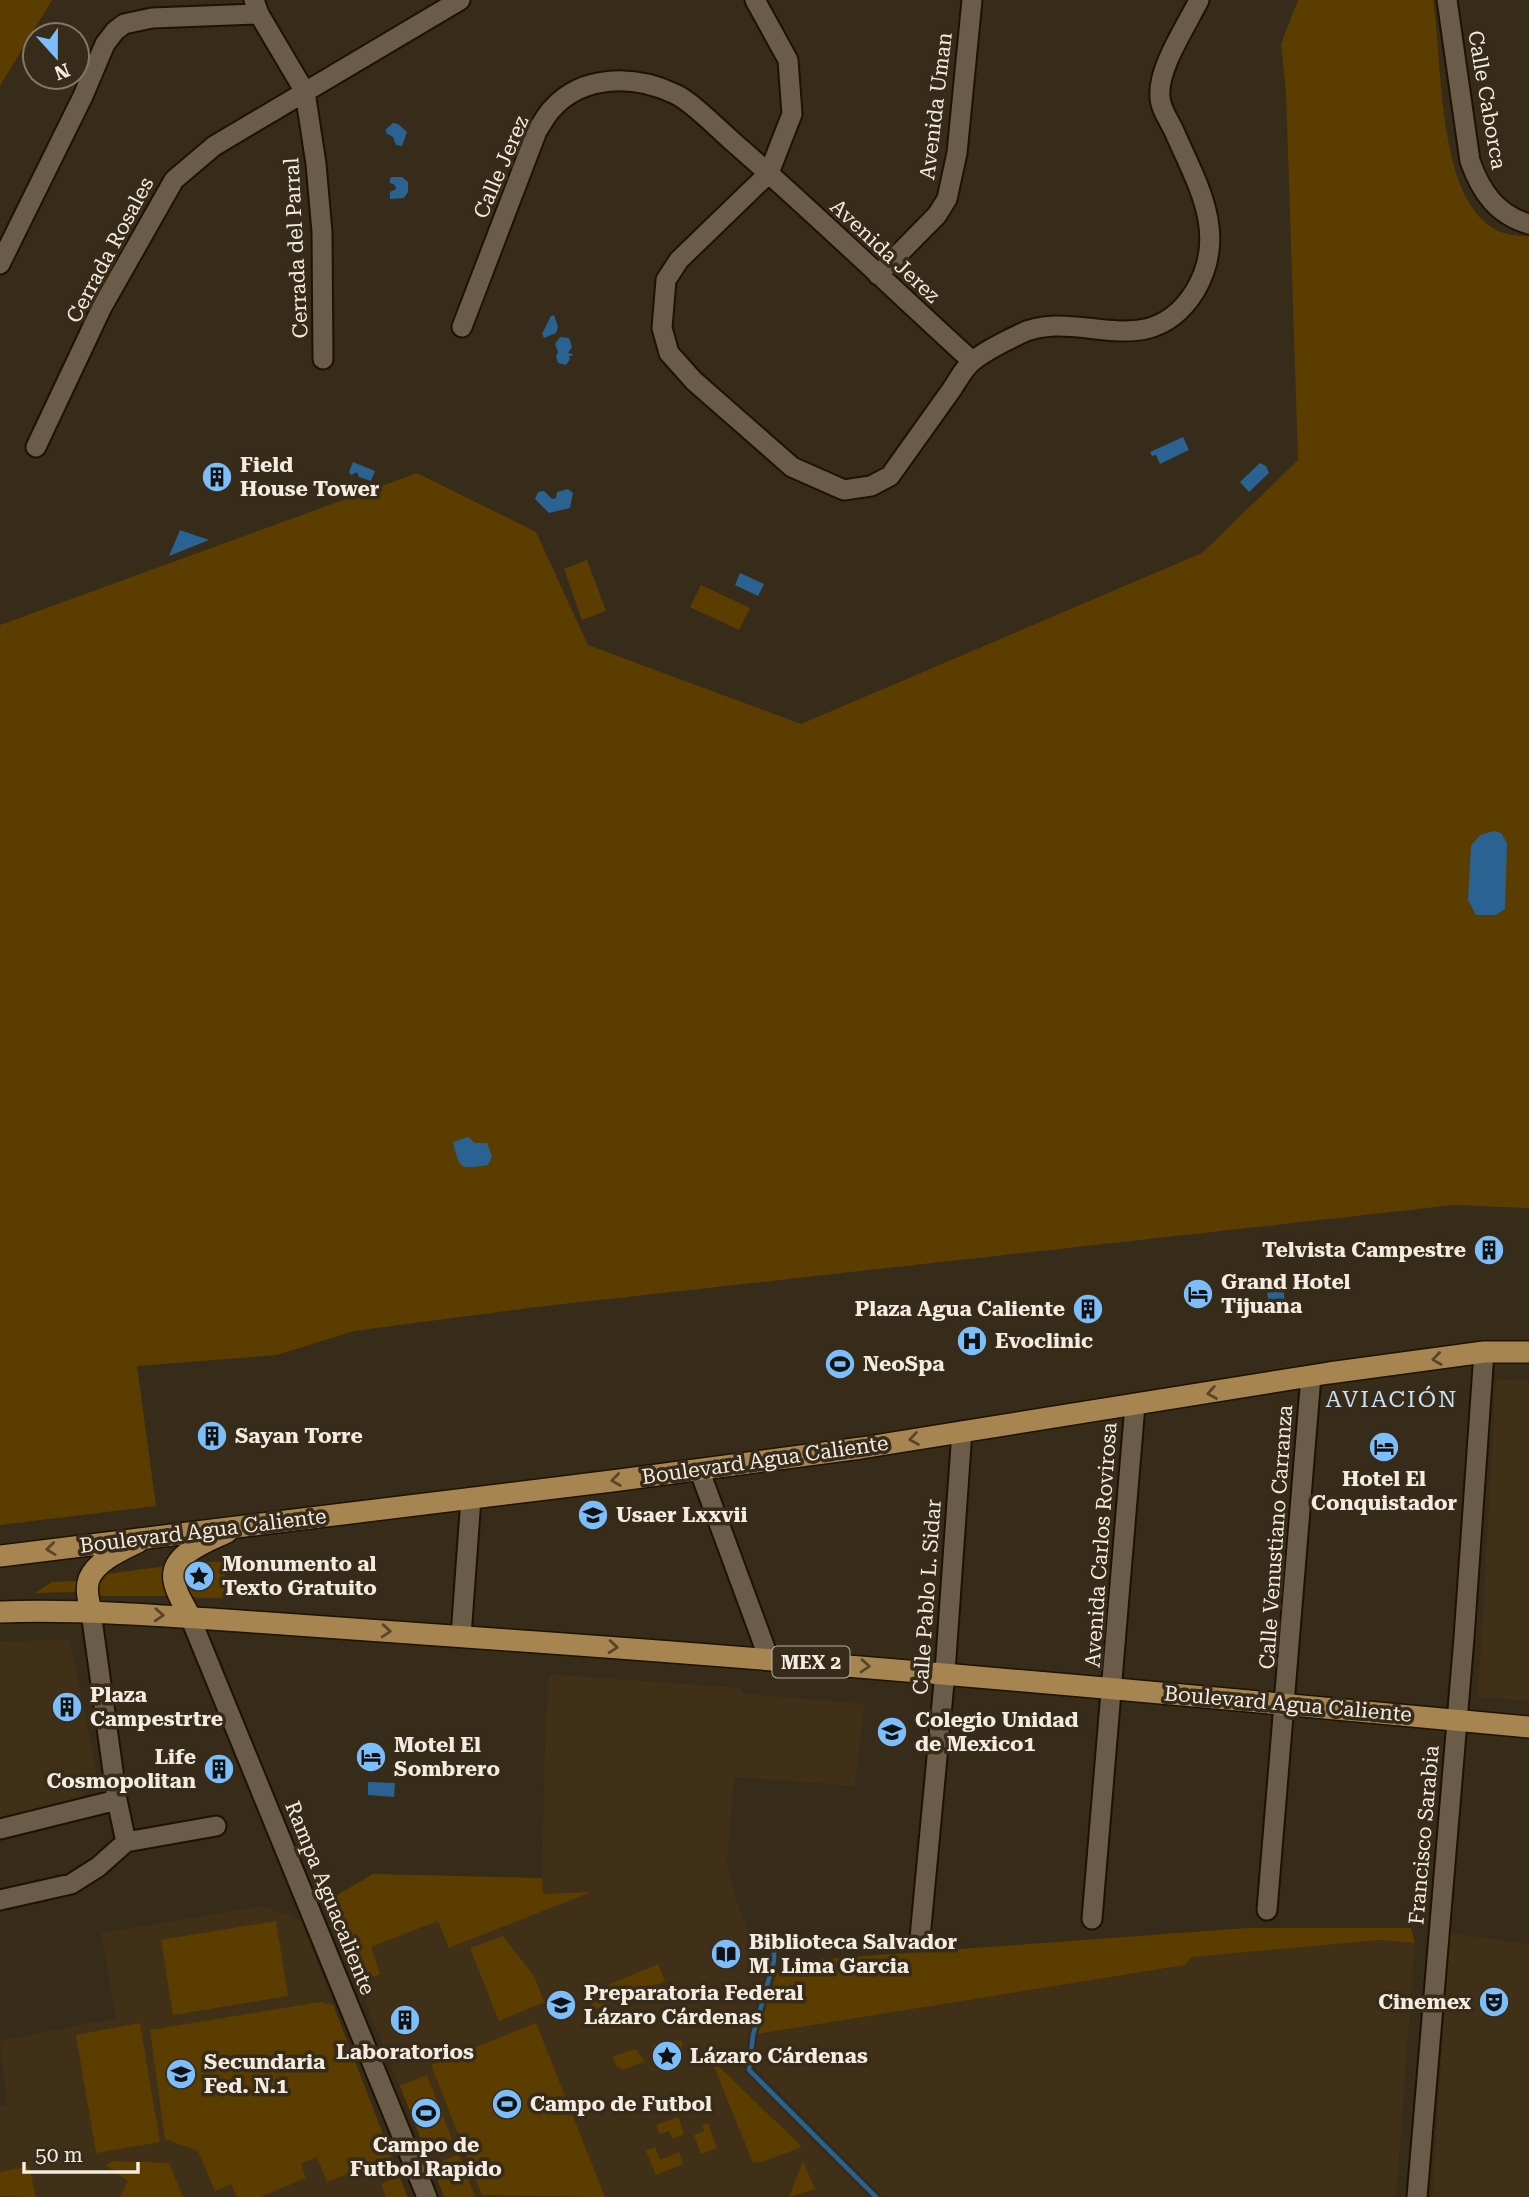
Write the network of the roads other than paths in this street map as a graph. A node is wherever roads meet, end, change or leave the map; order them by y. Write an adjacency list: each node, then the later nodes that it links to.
1 (460, 0): 7 (street, Cerrada Rosales)
2 (755, 0): 8 (street)
3 (972, 0): 11 (street, Avenida Uman)
4 (1199, 0): 14 (street)
5 (1447, 0): 9 (street, Calle Caborca)
6 (256, 7): 7 (street); 10 (street)
7 (306, 92): 13 (street, Cerrada del Parral); 15 (street, Cerrada Rosales)
8 (769, 173): 11 (street, Avenida Jerez); 12 (street, Calle Jerez); 14 (street)
9 (1529, 224)
10 (0, 264)
11 (878, 275): 14 (street, Avenida Jerez)
12 (461, 327)
13 (323, 359)
14 (972, 361)
15 (36, 447)
16 (1484, 1352): 17 (main road, Boulevard Agua Caliente); 18 (main road, Boulevard Agua Caliente, one-way to 18); 34 (street, Francisco Sarabia)
17 (1529, 1352)
18 (1311, 1376): 19 (main road, Boulevard Agua Caliente, one-way to 19); 33 (street, Calle Venustiano Carranza)
19 (1135, 1405): 20 (main road, Boulevard Agua Caliente); 32 (street, Avenida Carlos Rovirosa)
20 (962, 1431): 21 (main road, Boulevard Agua Caliente, one-way to 21); 31 (street, Calle Pablo L. Sidar)
21 (699, 1469): 22 (main road, Boulevard Agua Caliente, one-way to 22); 30 (street)
22 (471, 1498): 23 (main road, Boulevard Agua Caliente); 29 (street)
23 (242, 1525): 24 (main road, Boulevard Agua Caliente); 28 (main road)
24 (150, 1536): 25 (main road, Boulevard Agua Caliente, one-way to 25); 27 (main road)
25 (0, 1556)
26 (0, 1612): 27 (main road, Boulevard Agua Caliente / MEX 2)
27 (91, 1612): 28 (main road, Boulevard Agua Caliente / MEX 2, one-way to 28); 36 (street)
28 (190, 1617): 29 (main road, Boulevard Agua Caliente / MEX 2, one-way to 29); 44 (street, Rampa Aguacaliente)
29 (461, 1636): 30 (main road, Boulevard Agua Caliente / MEX 2, one-way to 30)
30 (769, 1659): 31 (main road, Boulevard Agua Caliente / MEX 2, one-way to 31)
31 (945, 1672): 32 (main road, Boulevard Agua Caliente / MEX 2); 43 (street, Calle Pablo L. Sidar)
32 (1112, 1689): 33 (main road, Boulevard Agua Caliente / MEX 2); 42 (street, Avenida Carlos Rovirosa)
33 (1285, 1705): 34 (main road, Boulevard Agua Caliente / MEX 2); 41 (street, Calle Venustiano Carranza)
34 (1456, 1720): 35 (main road, Boulevard Agua Caliente / MEX 2); 45 (street, Francisco Sarabia)
35 (1529, 1727)
36 (117, 1800): 38 (street); 39 (street)
37 (216, 1826): 39 (street)
38 (0, 1829)
39 (126, 1842): 40 (street)
40 (0, 1900)
41 (1267, 1910)
42 (1092, 1919)
43 (920, 1938)
44 (426, 2197)
45 (1417, 2197)

